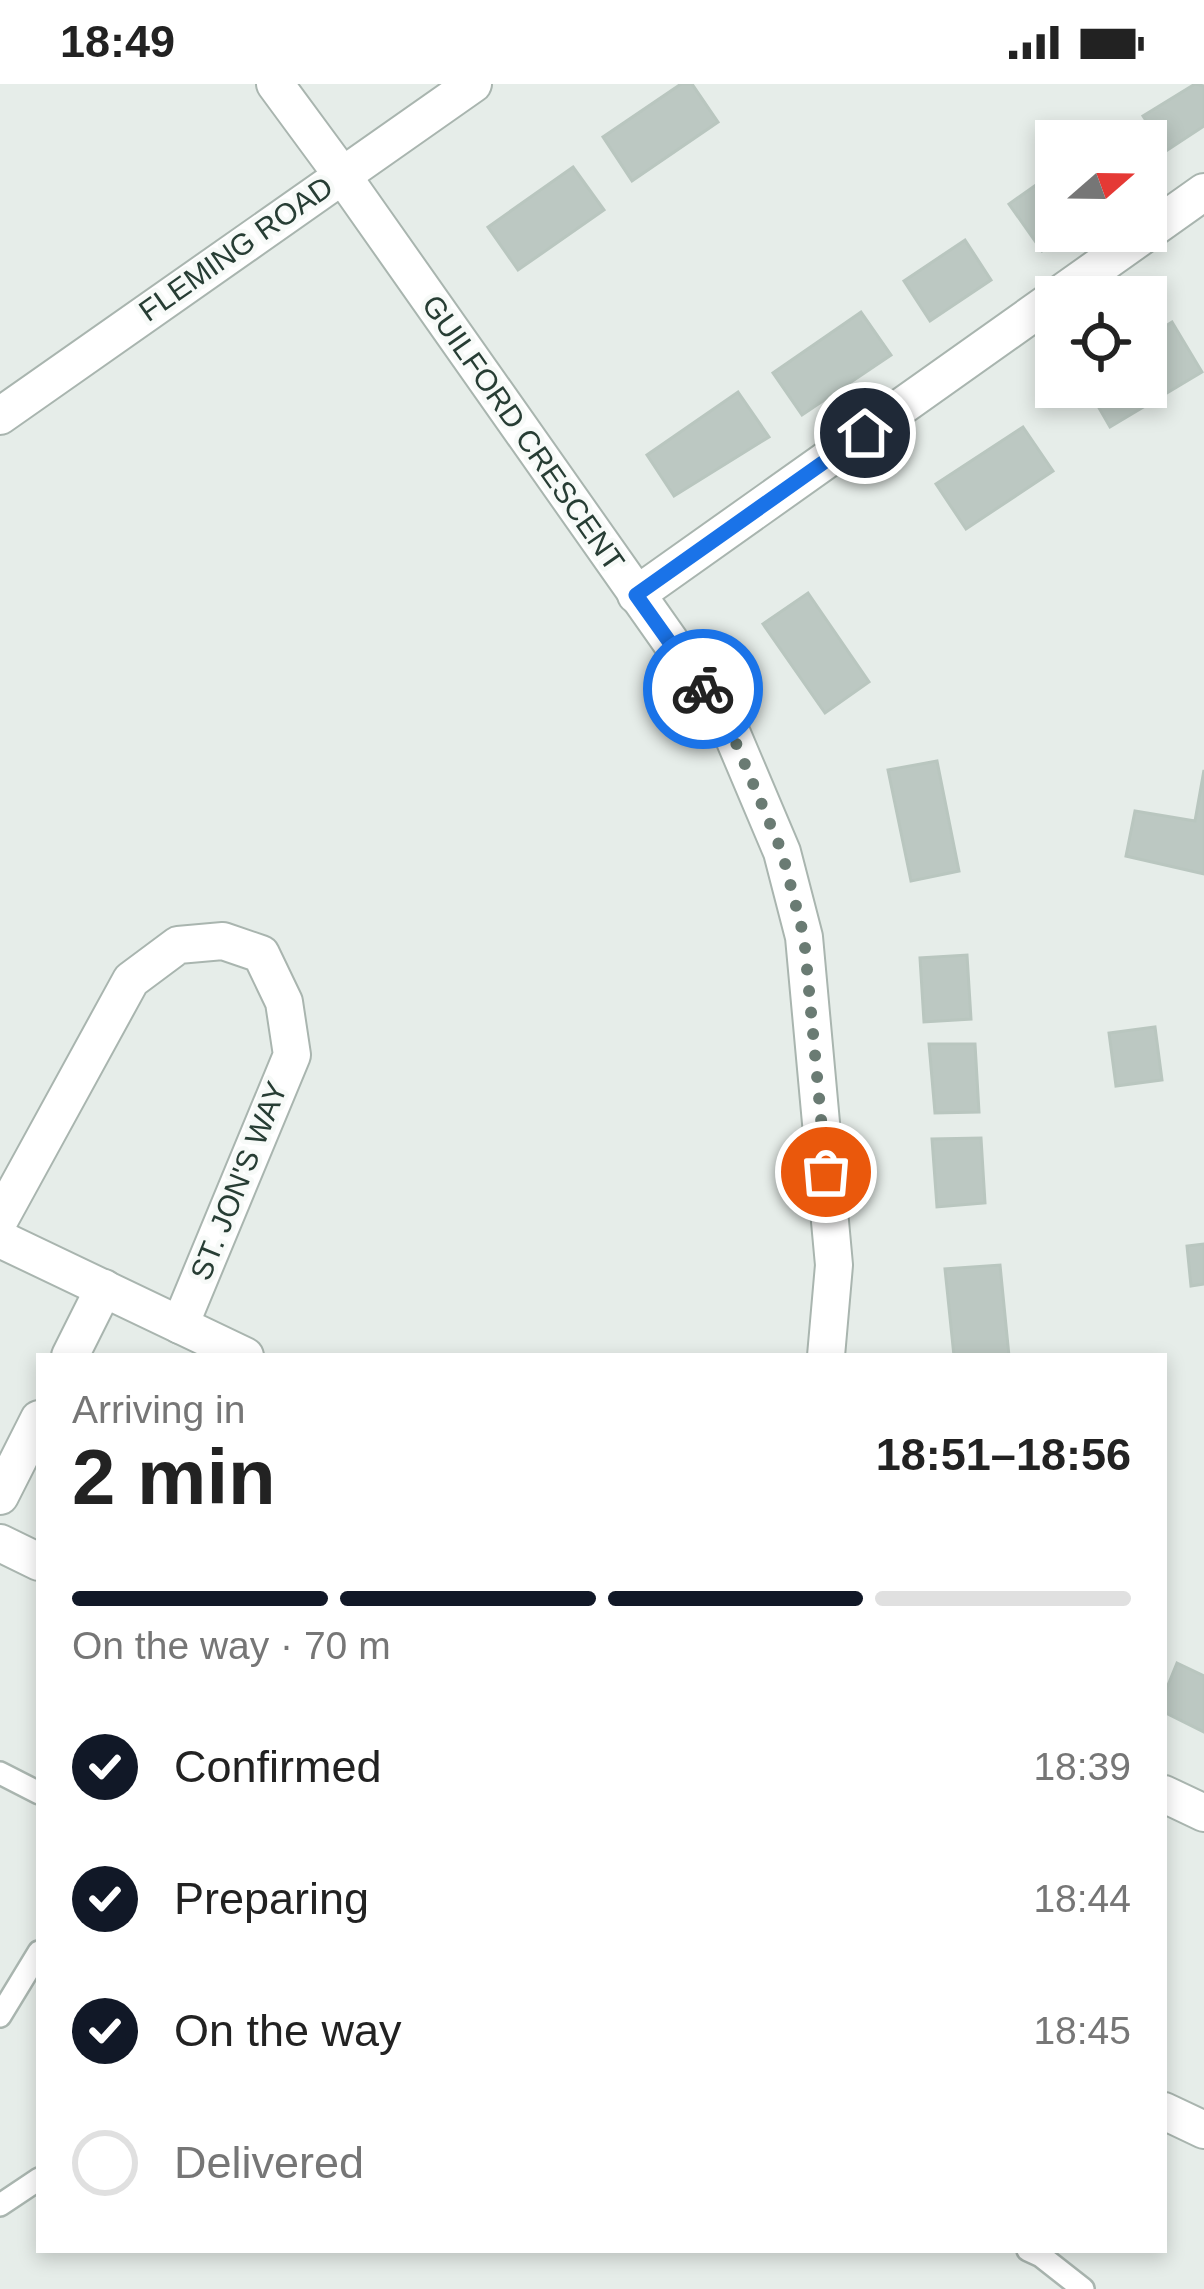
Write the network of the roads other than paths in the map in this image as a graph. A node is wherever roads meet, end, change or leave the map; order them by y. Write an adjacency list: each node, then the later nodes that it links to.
1 (275, 84): 3 (street, GUILFORD CRESCENT)
2 (473, 84): 3 (street, FLEMING ROAD)
3 (342, 175): 7 (street, FLEMING ROAD); 8 (street, GUILFORD CRESCENT)
4 (1204, 192): 5 (street)
5 (1086, 276)
6 (1035, 312): 8 (street)
7 (0, 416)
8 (636, 595): 15 (street, GUILFORD CRESCENT)
9 (0, 1219): 12 (street, ST. JON'S WAY)
10 (0, 1239): 11 (street)
11 (104, 1288): 12 (street); 13 (street)
12 (180, 1325): 14 (street)
13 (72, 1353)
14 (239, 1353)
15 (826, 1353)
16 (36, 1424): 17 (street)
17 (0, 1496)
18 (0, 1543): 19 (street)
19 (36, 1561)
20 (0, 1773): 21 (lane)
21 (36, 1791)
22 (1167, 1795): 23 (street)
23 (1204, 1813)
24 (36, 1957): 25 (lane)
25 (0, 2017)
26 (1167, 2112): 27 (street)
27 (1204, 2130)
28 (36, 2181): 29 (lane)
29 (0, 2205)
30 (1034, 2253): 31 (lane)
31 (1083, 2289)

